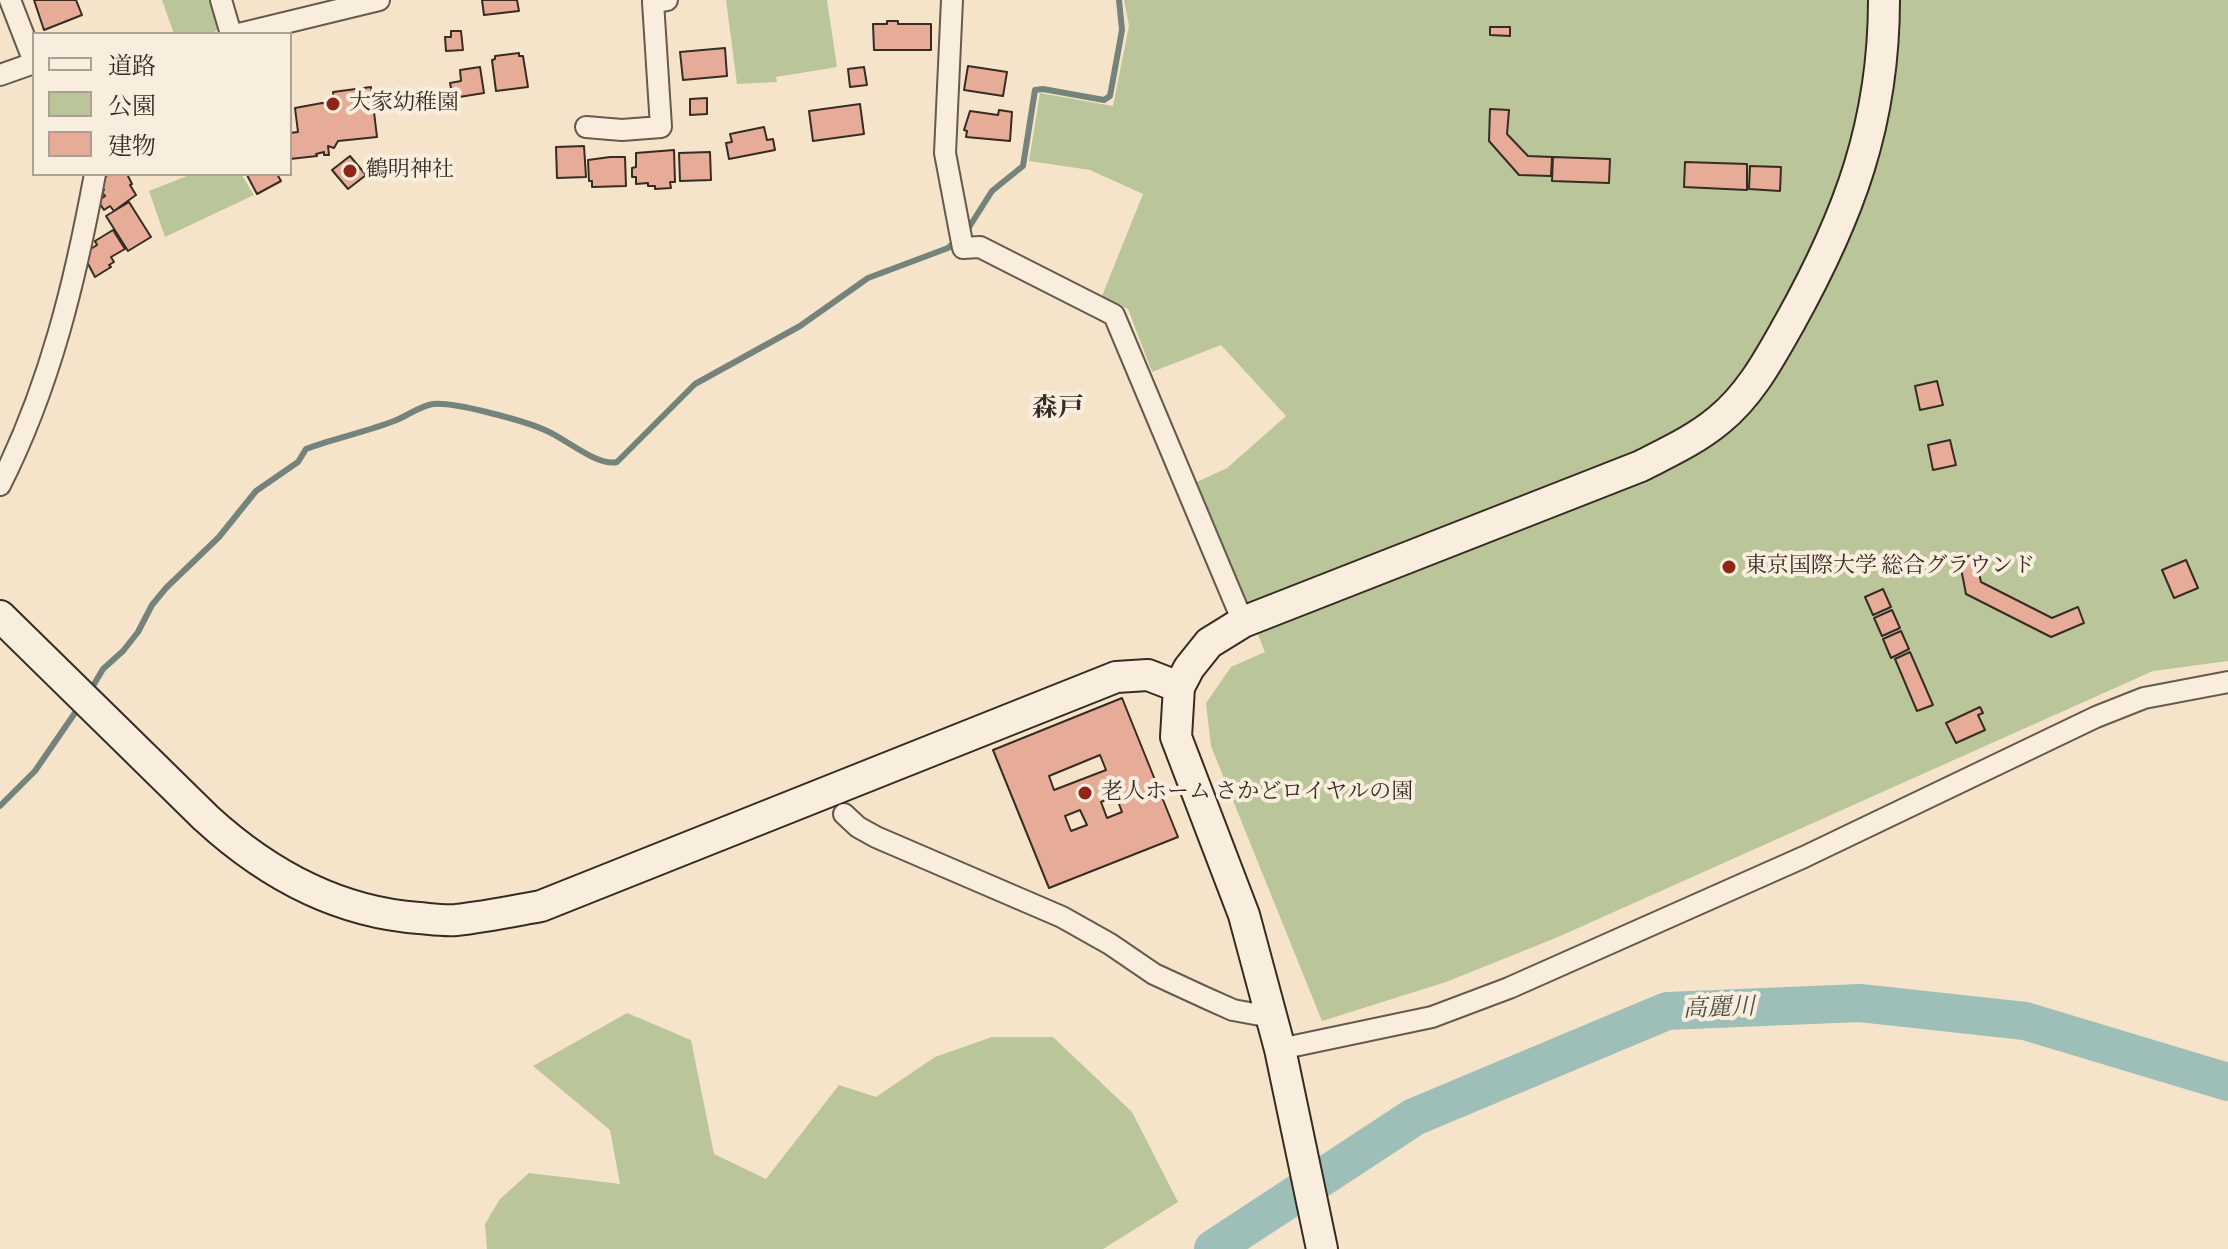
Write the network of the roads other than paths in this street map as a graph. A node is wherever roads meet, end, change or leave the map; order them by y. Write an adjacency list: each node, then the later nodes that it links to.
1 (10, 0): 9 (street)
2 (221, 0): 7 (street)
3 (379, 0): 8 (street)
4 (667, 0): 12 (street)
5 (952, 0): 16 (street)
6 (1884, 0): 16 (street)
7 (230, 32)
8 (247, 32)
9 (32, 58)
10 (32, 64): 11 (street)
11 (0, 75)
12 (586, 127)
13 (95, 176): 14 (street)
14 (0, 485)
15 (0, 616): 18 (street)
16 (1243, 622): 18 (street)
17 (2228, 682): 21 (street)
18 (1179, 687): 20 (street)
19 (844, 814): 20 (street)
20 (1271, 1017): 21 (street)
21 (1280, 1049): 22 (street)
22 (1322, 1249)

